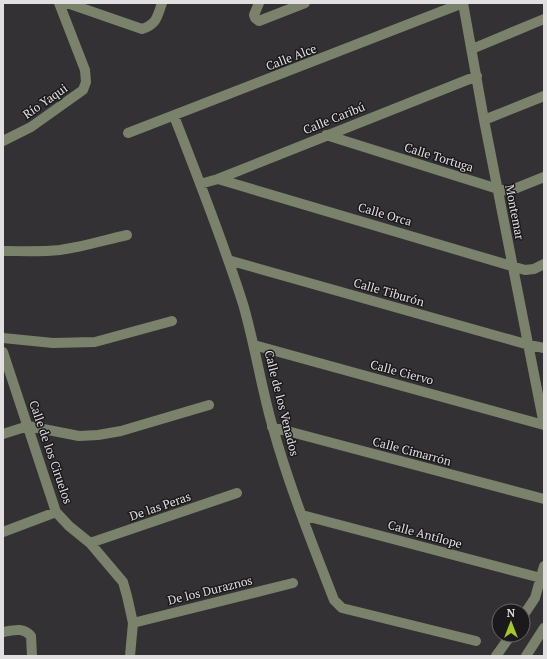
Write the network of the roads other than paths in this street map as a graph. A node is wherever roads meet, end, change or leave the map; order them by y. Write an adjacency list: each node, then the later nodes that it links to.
1 (162, 3): 5 (street)
2 (259, 3): 3 (street)
3 (305, 3)
4 (463, 3): 7 (street, Montemar); 10 (street, Calle Alce)
5 (63, 4): 14 (street, Río Yaqui)
6 (544, 19): 7 (street)
7 (472, 49): 8 (street, Montemar)
8 (477, 76): 11 (street, Montemar); 13 (street, Calle Caribú)
9 (544, 96): 11 (street)
10 (174, 116): 12 (street, Calle Alce); 17 (street, Calle de los Venados)
11 (484, 120): 18 (street, Montemar)
12 (128, 133)
13 (326, 135): 16 (street, Calle Caribú); 18 (street, Calle Tortuga)
14 (3, 141)
15 (544, 177): 18 (street, Calle Tortuga)
16 (218, 179): 17 (street, Calle Caribú); 23 (street, Calle Orca)
17 (200, 184): 21 (street, Calle de los Venados)
18 (498, 189): 23 (street, Montemar)
19 (127, 235): 20 (street)
20 (3, 250)
21 (228, 260): 26 (street, Calle de los Venados); 27 (street, Calle Tiburón)
22 (544, 264): 23 (street, Calle Orca)
23 (512, 265): 27 (street, Montemar)
24 (172, 320): 25 (street)
25 (3, 338)
26 (254, 345): 31 (street, Calle Ciervo); 33 (street, Calle de los Venados)
27 (529, 345): 28 (street, Calle Tiburón); 31 (street, Montemar)
28 (544, 348)
29 (3, 352): 32 (street, Calle de los Ciruelos)
30 (209, 405): 32 (street)
31 (544, 425)
32 (28, 426): 34 (street); 37 (street, Calle de los Ciruelos)
33 (272, 427): 36 (street, Calle Cimarrón); 38 (street, Calle de los Venados)
34 (3, 434)
35 (237, 493): 40 (street, De las Peras)
36 (544, 499)
37 (56, 512): 39 (street); 40 (street, Calle de los Ciruelos)
38 (302, 516): 42 (street, Calle Antílope); 48 (street, Calle de los Venados)
39 (3, 532)
40 (90, 543): 45 (street, Calle de los Ciruelos)
41 (544, 566): 42 (street)
42 (541, 578): 44 (street)
43 (293, 583): 45 (street, De los Duraznos)
44 (531, 604)
45 (133, 623): 51 (street, Calle de los Ciruelos)
46 (544, 628): 53 (street)
47 (3, 632): 50 (street)
48 (476, 641)
49 (505, 643): 52 (street)
50 (32, 656)
51 (130, 656)
52 (496, 656)
53 (526, 656)

